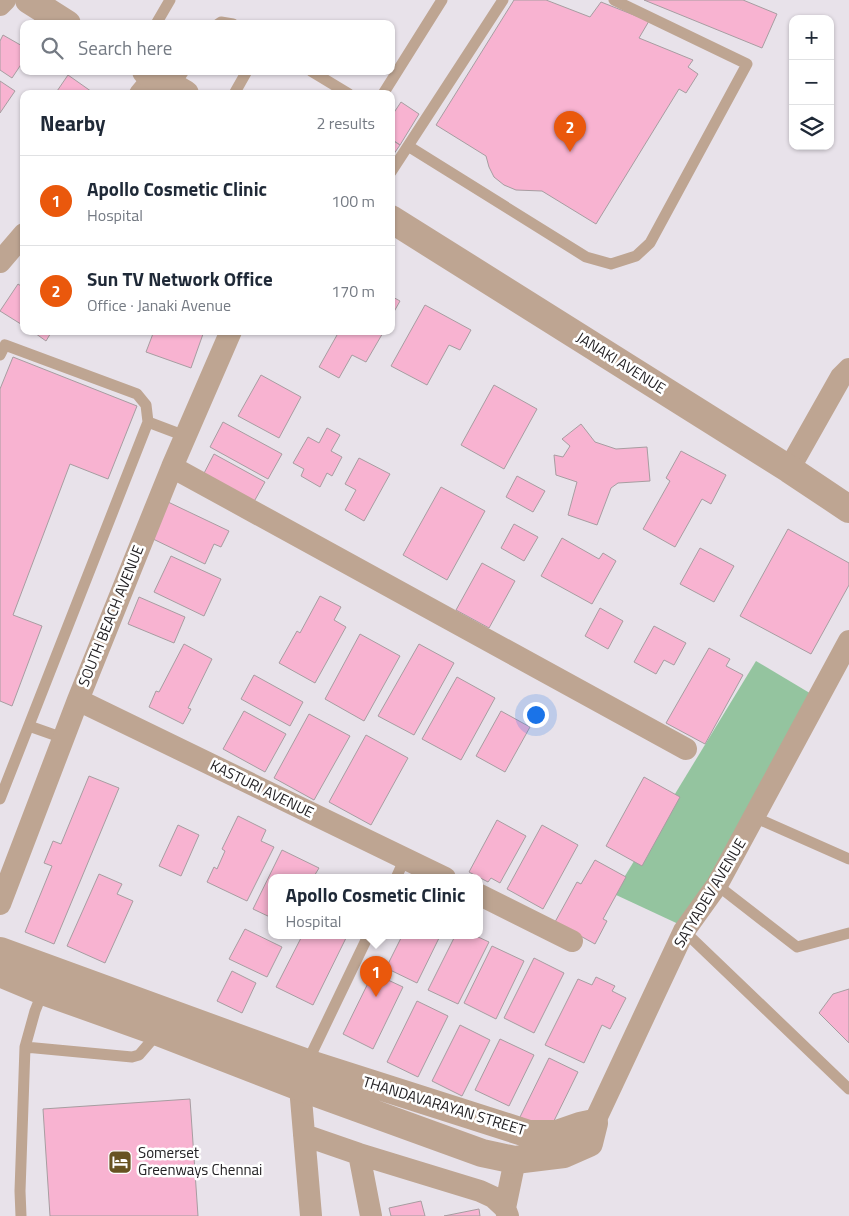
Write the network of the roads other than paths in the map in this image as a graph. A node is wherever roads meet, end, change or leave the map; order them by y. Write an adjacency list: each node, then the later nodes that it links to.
1 (6, 0): 7 (street)
2 (29, 0): 8 (street)
3 (170, 0): 9 (lane)
4 (442, 0): 14 (lane)
5 (503, 0): 15 (lane)
6 (614, 0): 15 (lane)
7 (0, 5)
8 (61, 20)
9 (158, 20)
10 (245, 75): 12 (lane)
11 (318, 75): 13 (lane)
12 (236, 90)
13 (342, 90)
14 (386, 90)
15 (408, 146): 16 (lane)
16 (395, 166)
17 (395, 222): 26 (street, JANAKI AVENUE)
18 (20, 239): 19 (street)
19 (0, 262)
20 (229, 335): 24 (street, SOUTH BEACH AVENUE)
21 (0, 355): 23 (lane)
22 (849, 369): 26 (street)
23 (148, 422): 24 (lane); 30 (lane)
24 (185, 436): 25 (street, SOUTH BEACH AVENUE)
25 (172, 467): 29 (street, SOUTH BEACH AVENUE); 32 (street)
26 (789, 469): 27 (street, JANAKI AVENUE)
27 (849, 509)
28 (849, 641): 34 (street, SATYADEV AVENUE)
29 (78, 700): 31 (street, SOUTH BEACH AVENUE); 36 (street, KASTURI AVENUE)
30 (29, 726): 31 (lane); 33 (lane)
31 (63, 738): 40 (street, SOUTH BEACH AVENUE)
32 (686, 749)
33 (0, 799)
34 (754, 817): 35 (lane); 38 (street, SATYADEV AVENUE)
35 (849, 859)
36 (401, 868): 37 (street, KASTURI AVENUE)
37 (427, 874)
38 (718, 885): 41 (street, SATYADEV AVENUE); 42 (lane)
39 (483, 896): 44 (street)
40 (0, 904)
41 (684, 931): 51 (lane); 52 (street, SATYADEV AVENUE)
42 (849, 933)
43 (367, 939): 50 (lane)
44 (572, 941)
45 (0, 950): 50 (street, THANDAVARAYAN STREET)
46 (0, 972): 47 (street, THANDAVARAYAN STREET)
47 (44, 990): 48 (street, THANDAVARAYAN STREET); 49 (lane)
48 (158, 1032): 49 (lane); 50 (street, THANDAVARAYAN STREET)
49 (25, 1047): 57 (lane)
50 (303, 1075): 52 (street, THANDAVARAYAN STREET); 53 (street); 55 (street, THANDAVARAYAN STREET)
51 (849, 1089)
52 (594, 1123): 55 (street, THANDAVARAYAN STREET)
53 (304, 1134): 54 (street); 58 (street)
54 (359, 1154): 56 (street); 59 (street)
55 (515, 1160): 56 (street)
56 (506, 1212)
57 (22, 1216)
58 (310, 1216)
59 (371, 1216)

